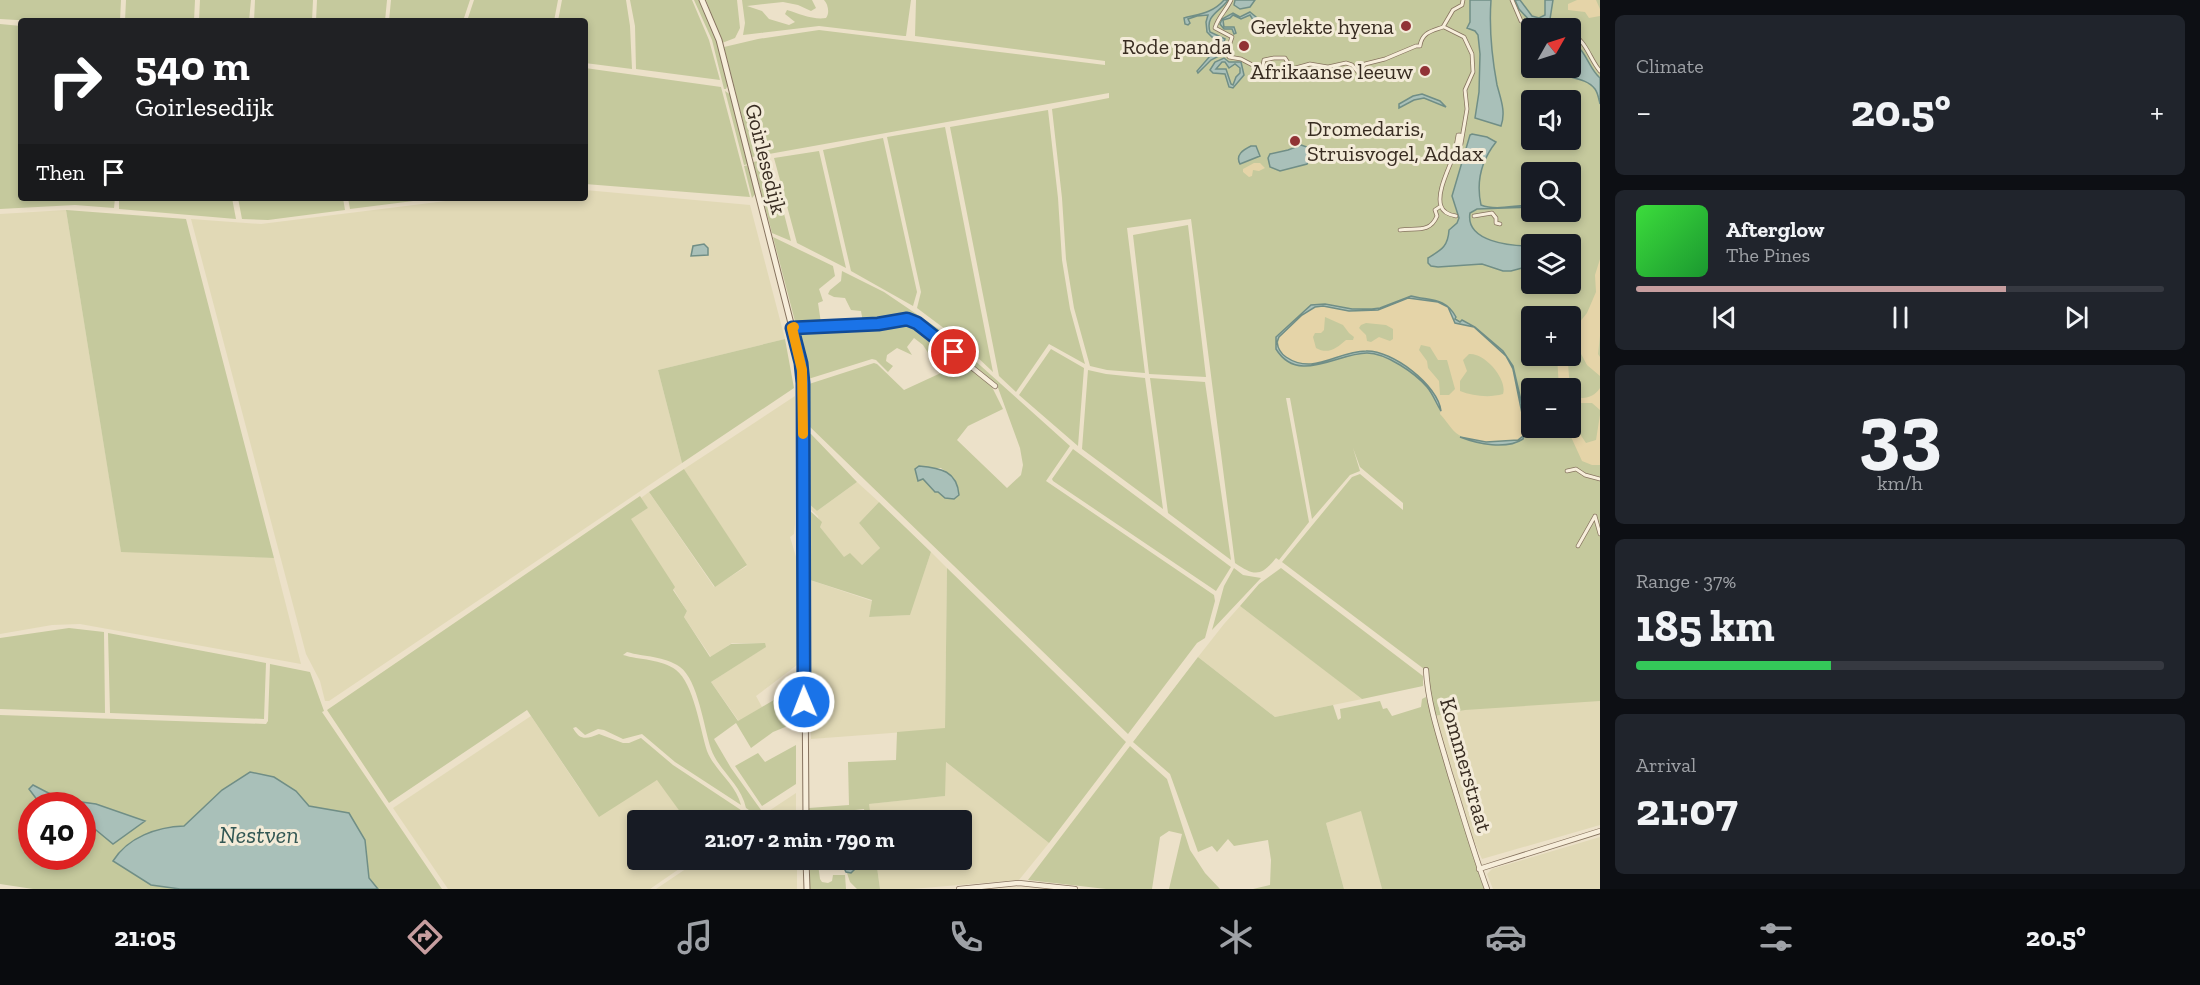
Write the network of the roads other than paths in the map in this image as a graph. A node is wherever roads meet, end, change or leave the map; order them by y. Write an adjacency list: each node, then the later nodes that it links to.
1 (702, 0): 14 (street, Goirlesedijk)
2 (1231, 0): 6 (street)
3 (1463, 0): 6 (street)
4 (1512, 0): 5 (street)
5 (1521, 21)
6 (1443, 27): 9 (street)
7 (1581, 41): 8 (street)
8 (1600, 71)
9 (1441, 206): 10 (street); 13 (street)
10 (1456, 216)
11 (1474, 216): 12 (street)
12 (1500, 224)
13 (1400, 230)
14 (792, 328): 15 (street); 23 (street, Goirlesedijk)
15 (995, 386)
16 (1567, 471): 17 (street)
17 (1600, 478)
18 (1595, 516): 19 (street); 20 (street); 21 (street)
19 (1600, 517)
20 (1600, 534)
21 (1578, 546)
22 (1426, 670): 25 (street, Kommerstraat)
23 (806, 810)
24 (1600, 831): 25 (street, Kommerstraat)
25 (1479, 869): 30 (street, Kommerstraat)
26 (806, 870): 27 (street)
27 (807, 889)
28 (959, 889): 29 (street)
29 (1075, 889)
30 (1487, 889)

